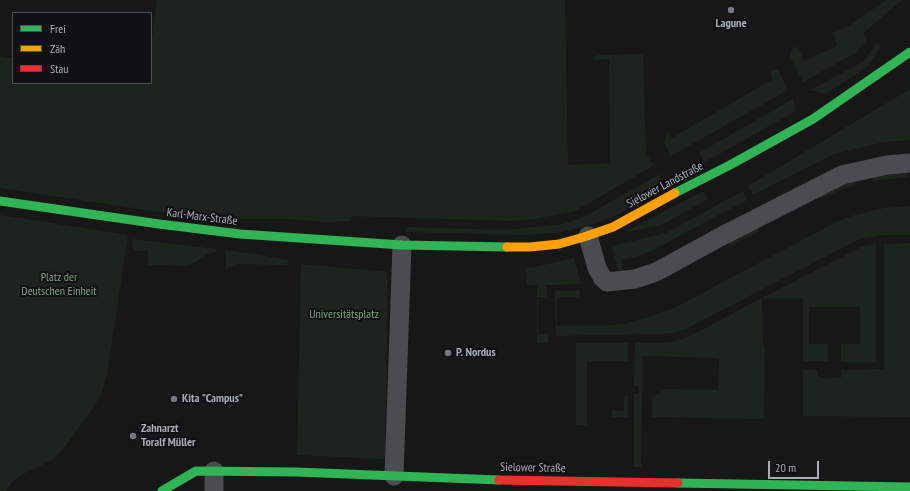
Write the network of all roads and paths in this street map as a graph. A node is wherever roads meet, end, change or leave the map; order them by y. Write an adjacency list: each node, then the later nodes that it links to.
1 (910, 52): 4 (street, Sielower Landstraße)
2 (910, 164): 4 (street)
3 (0, 201): 5 (street, Karl-Marx-Straße)
4 (588, 236): 5 (street, Sielower Landstraße)
5 (402, 245): 7 (street)
6 (214, 471): 7 (street, Sielower Straße); 10 (street, Sielower Straße); 11 (street)
7 (394, 476): 8 (street, Sielower Straße)
8 (510, 485): 9 (street, Sielower Straße)
9 (910, 487)
10 (162, 491)
11 (214, 491)

